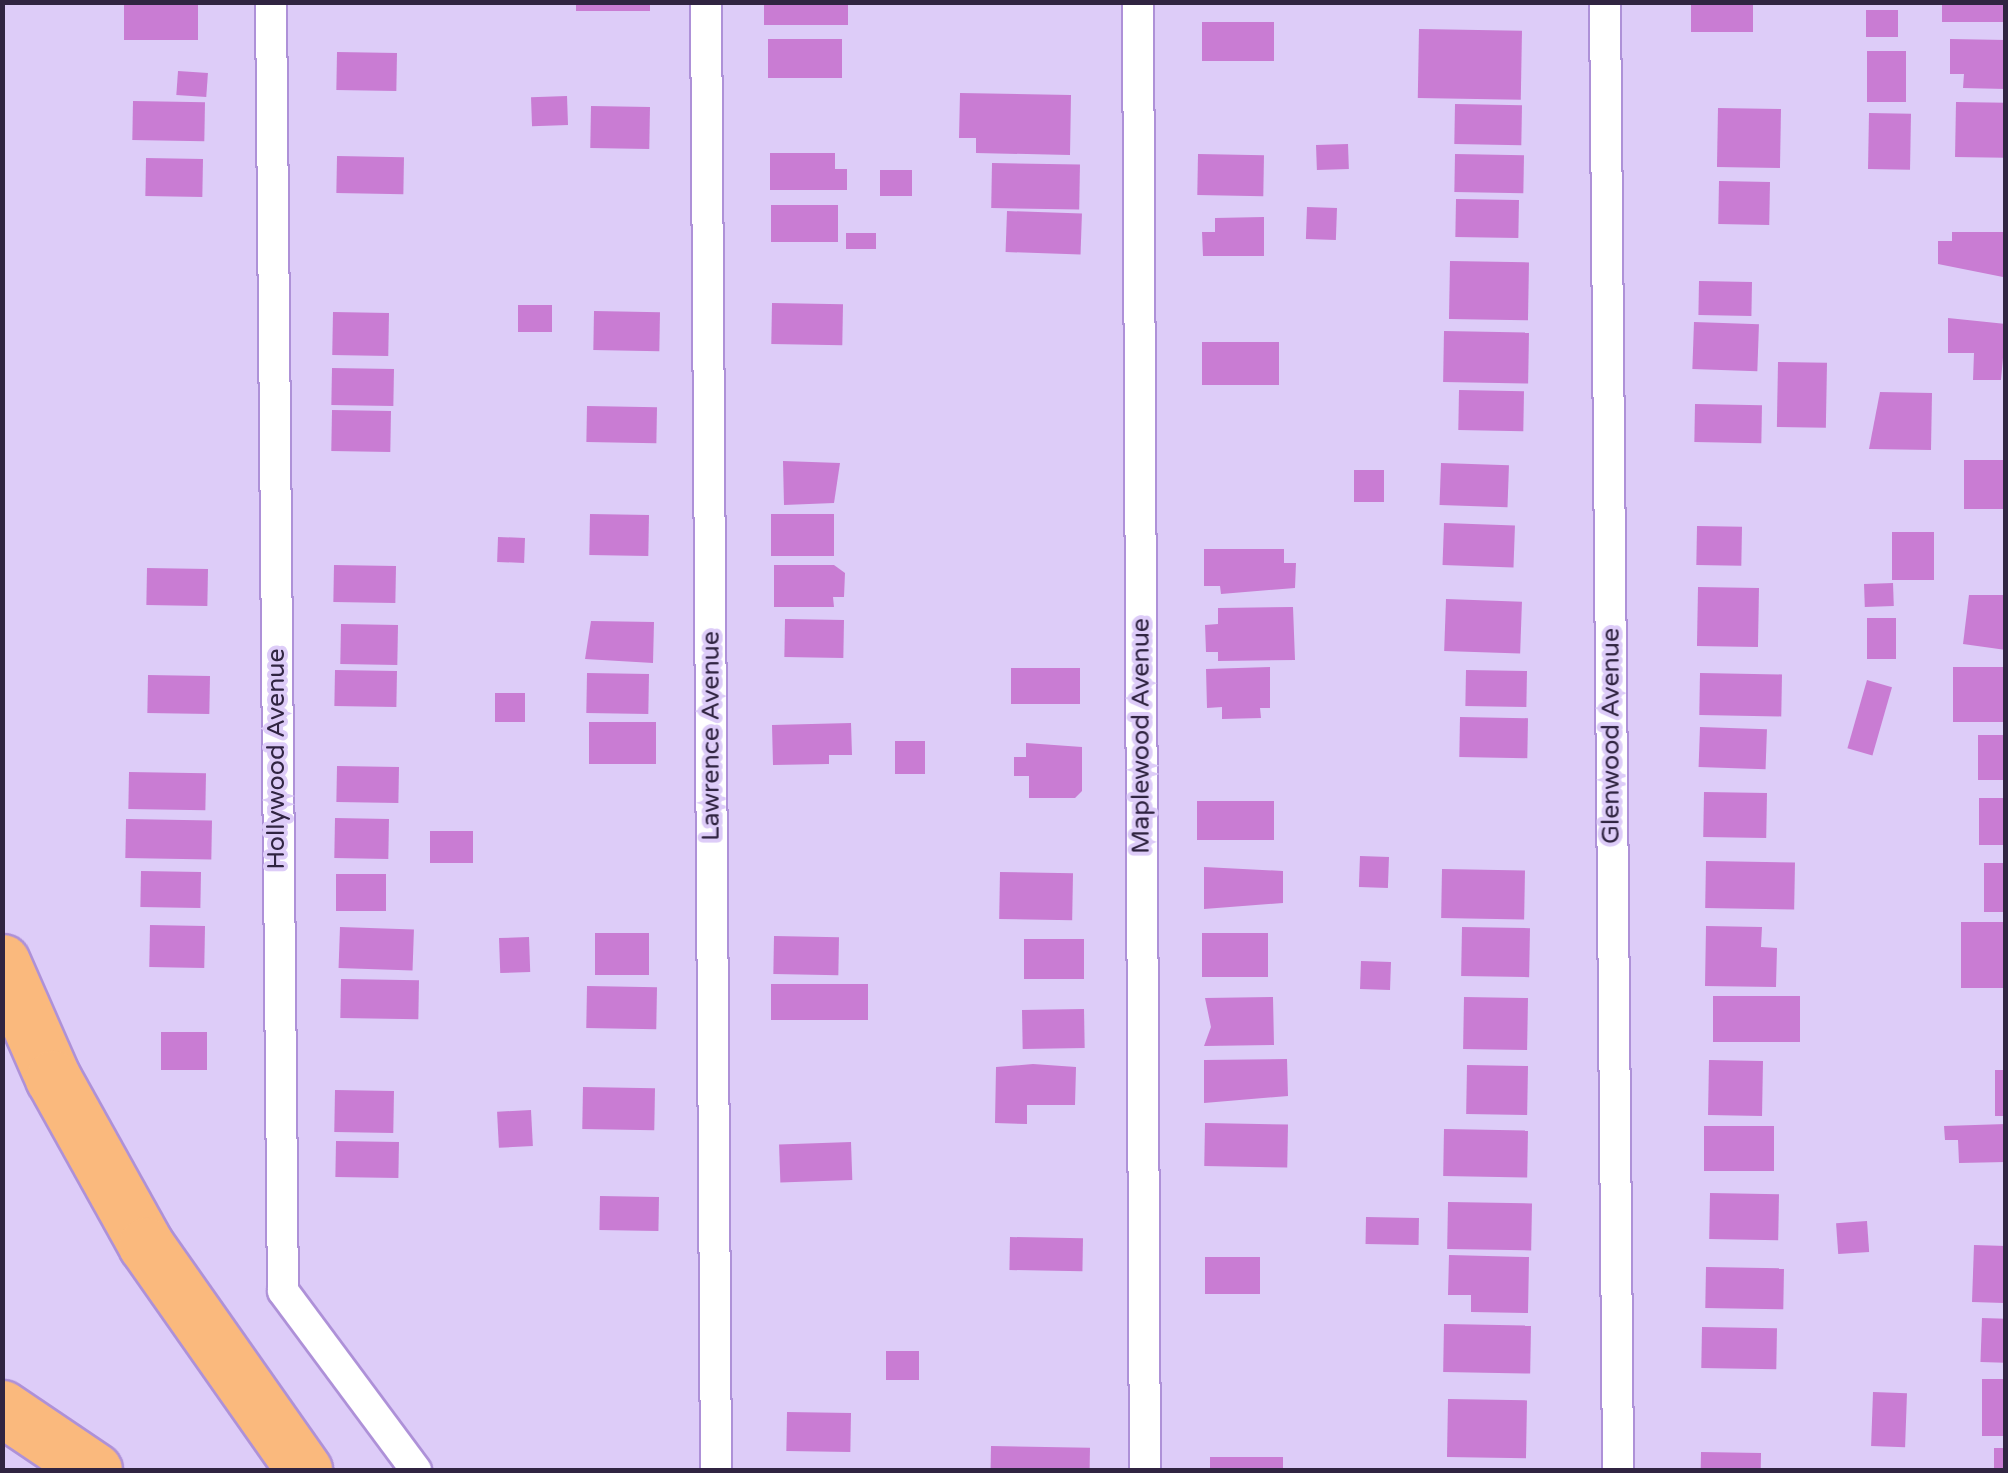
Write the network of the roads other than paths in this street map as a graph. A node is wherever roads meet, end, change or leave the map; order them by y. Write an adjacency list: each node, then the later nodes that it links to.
1 (270, 2): 9 (street, Hollywood Avenue)
2 (706, 2): 10 (street, Lawrence Avenue)
3 (1138, 2): 11 (street, Maplewood Avenue)
4 (1606, 2): 12 (street, Glenwood Avenue)
5 (2, 962): 8 (highway)
6 (2, 1408): 7 (highway)
7 (94, 1470)
8 (304, 1470)
9 (416, 1470)
10 (716, 1470)
11 (1145, 1470)
12 (1618, 1470)

